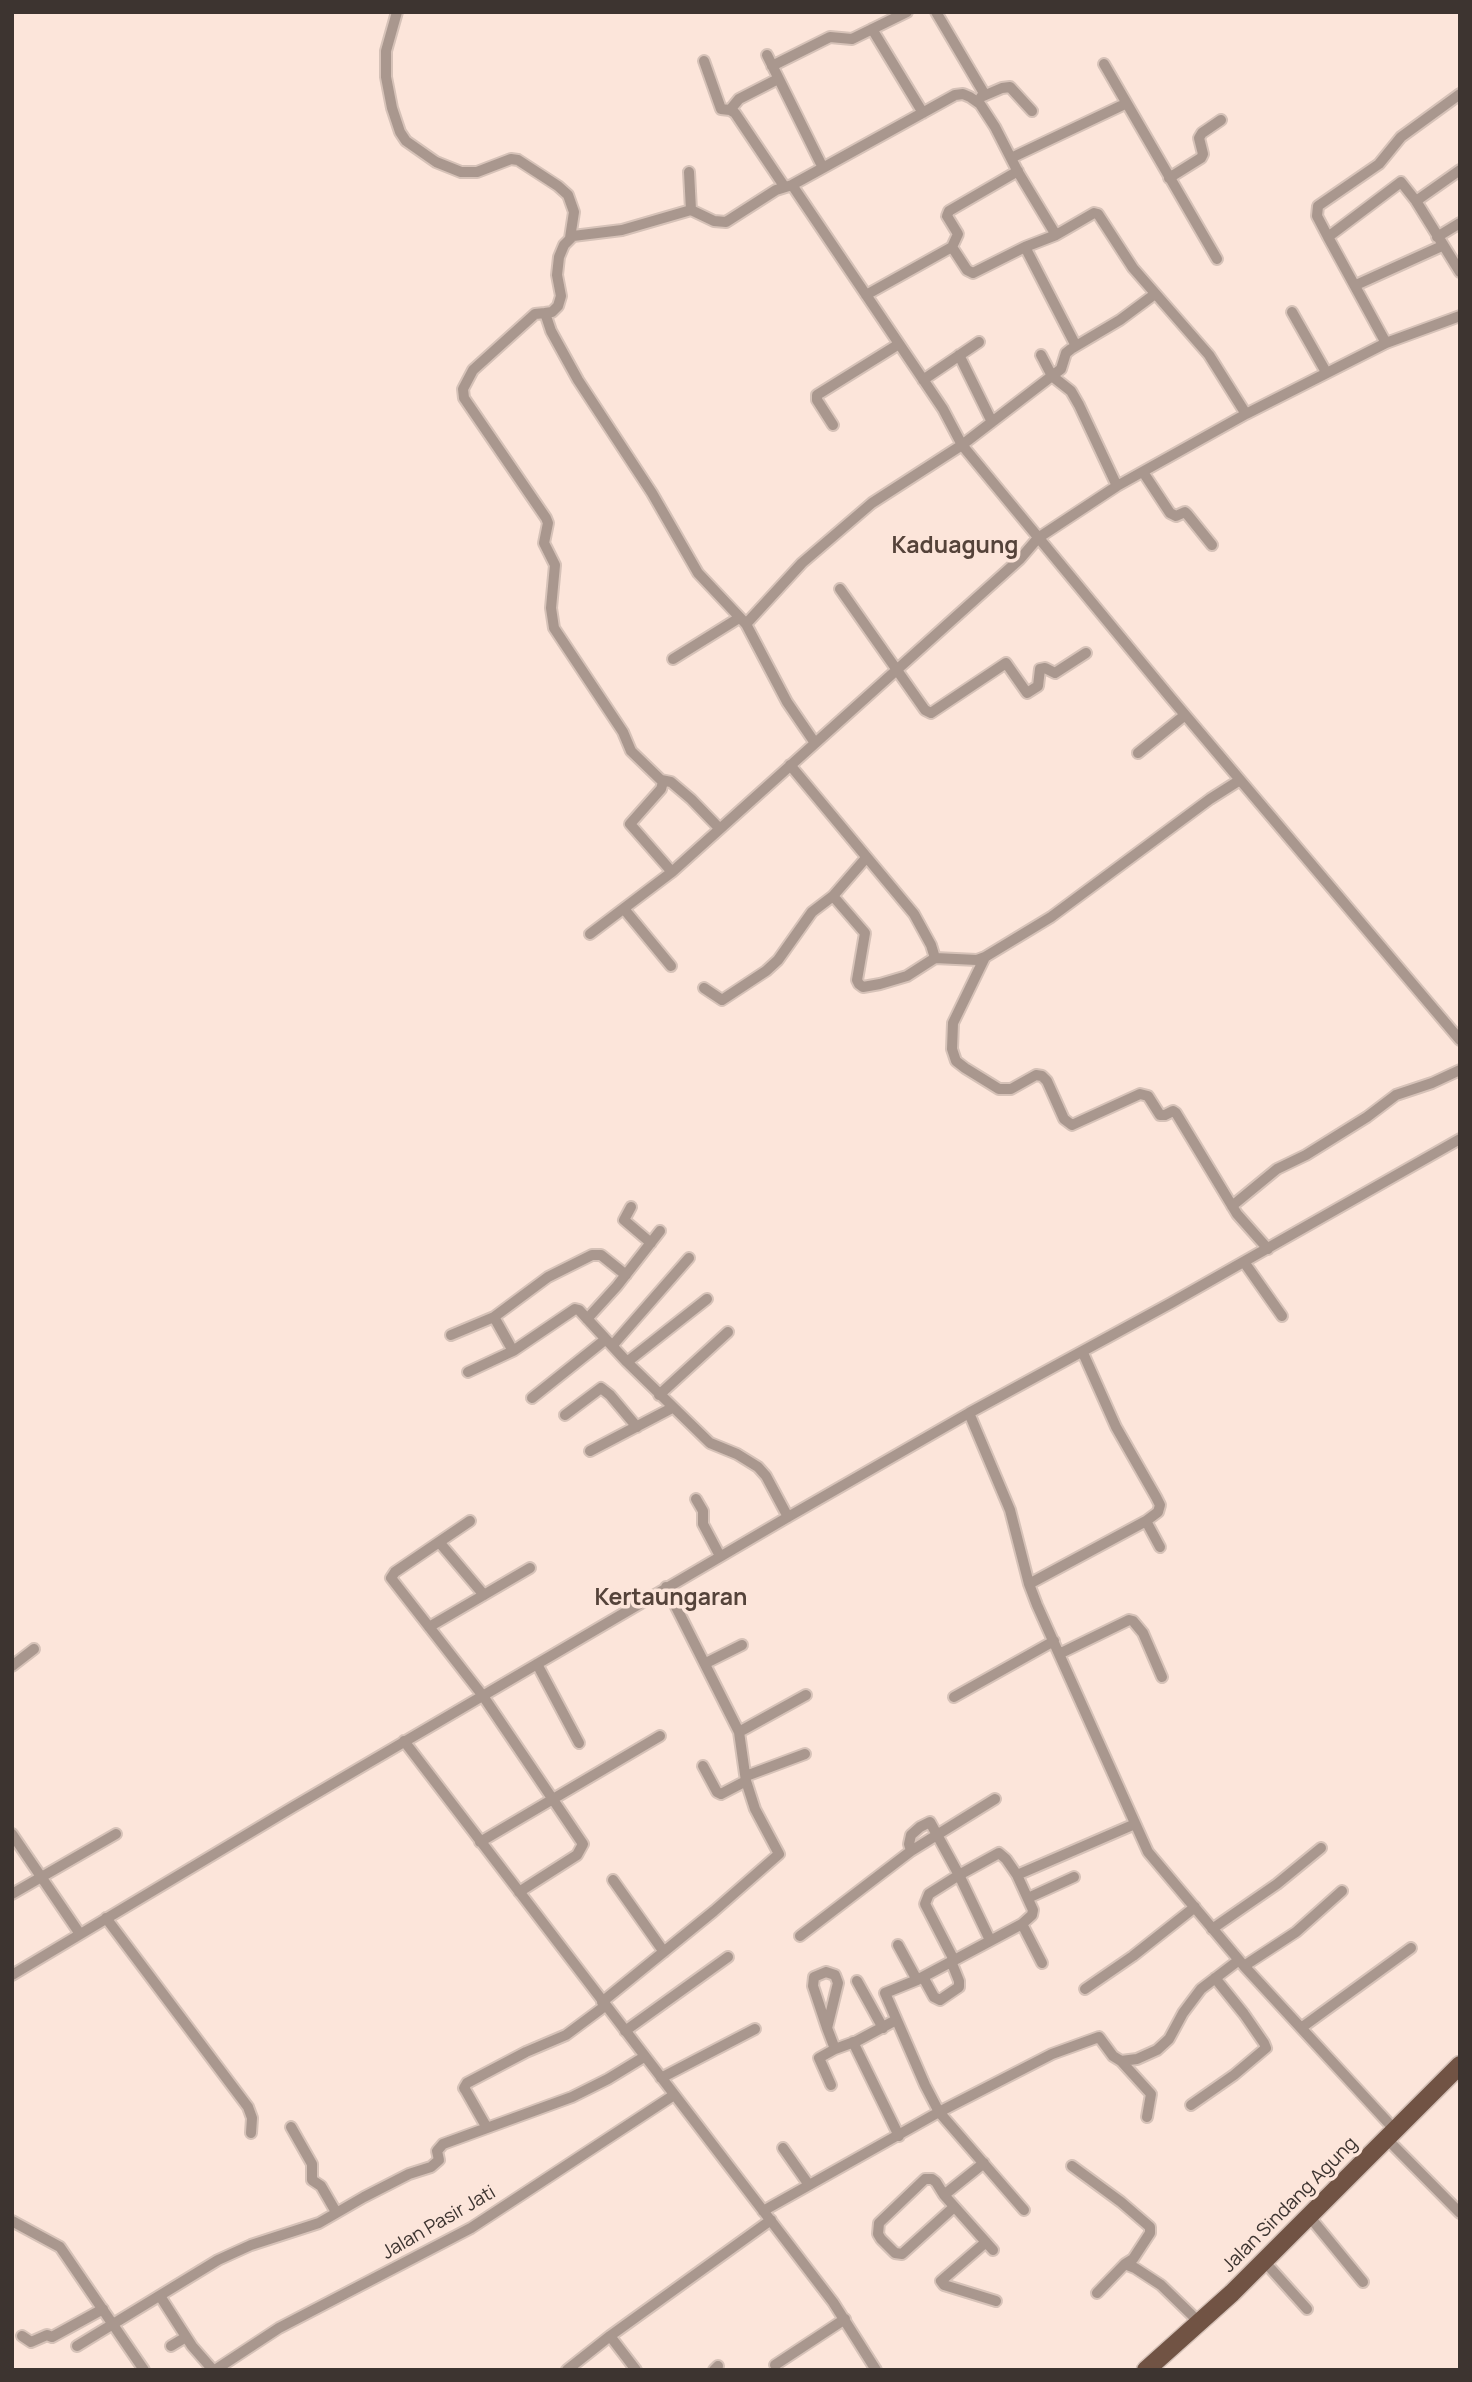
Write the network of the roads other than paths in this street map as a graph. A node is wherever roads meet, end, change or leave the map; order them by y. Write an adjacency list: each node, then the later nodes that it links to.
1 (397, 12): 29 (street)
2 (908, 12): 4 (street)
3 (936, 12): 11 (street)
4 (872, 29): 8 (street); 15 (street)
5 (767, 55): 8 (street)
6 (704, 61): 13 (street)
7 (1104, 64): 12 (street)
8 (772, 66): 9 (street)
9 (778, 79): 13 (street); 18 (street)
10 (1460, 94): 28 (street)
11 (980, 98): 14 (street); 15 (street); 17 (street)
12 (1125, 104): 17 (street); 22 (street)
13 (730, 110): 23 (street)
14 (1031, 111)
15 (923, 113): 18 (street)
16 (1221, 120): 22 (street)
17 (1011, 158): 19 (street)
18 (823, 168): 23 (street)
19 (1018, 171): 27 (street); 31 (street)
20 (689, 172): 25 (street)
21 (1459, 173): 24 (street)
22 (1169, 178): 33 (street)
23 (788, 186): 25 (street); 37 (street)
24 (1416, 201): 28 (street); 30 (street)
25 (691, 210): 29 (street)
26 (1460, 223): 30 (street)
27 (1056, 235): 32 (street); 36 (street)
28 (1328, 237): 35 (street)
29 (570, 238): 39 (street)
30 (1439, 242): 34 (street); 35 (street)
31 (953, 247): 32 (street); 37 (street)
32 (1025, 247): 44 (street)
33 (1217, 259)
34 (1460, 272)
35 (1356, 285): 42 (street)
36 (1155, 294): 44 (street); 50 (street)
37 (866, 295): 43 (street)
38 (1292, 312): 47 (street)
39 (545, 313): 59 (street); 67 (street)
40 (1460, 316): 42 (street)
41 (979, 342): 45 (street)
42 (1386, 343): 47 (street)
43 (899, 344): 49 (street); 52 (street)
44 (1076, 346): 48 (street)
45 (959, 355): 49 (street); 51 (street)
46 (1041, 355): 48 (street)
47 (1326, 372): 50 (street)
48 (1052, 376): 51 (street); 55 (street)
49 (923, 380): 53 (street)
50 (1246, 414): 54 (street)
51 (992, 422): 53 (street)
52 (832, 425)
53 (962, 445): 56 (street); 59 (street)
54 (1143, 472): 55 (street); 57 (street)
55 (1117, 486): 56 (street)
56 (1038, 538): 62 (street); 63 (street)
57 (1212, 545)
58 (840, 589): 62 (street)
59 (742, 621): 61 (street); 64 (street)
60 (1086, 653): 62 (street)
61 (673, 659)
62 (898, 670): 64 (street)
63 (1185, 715): 65 (street); 68 (street)
64 (816, 743): 66 (street)
65 (1138, 752)
66 (790, 765): 69 (street); 70 (street)
67 (662, 780): 69 (street); 71 (street)
68 (1240, 780): 75 (street); 79 (street)
69 (719, 828): 71 (street)
70 (866, 858): 72 (street); 76 (street)
71 (672, 872): 73 (street)
72 (833, 896): 76 (street); 78 (street)
73 (624, 909): 74 (street); 77 (street)
74 (590, 934)
75 (985, 957): 76 (street); 82 (street)
76 (935, 958)
77 (671, 966)
78 (704, 988)
79 (1460, 1040)
80 (1460, 1070): 82 (street)
81 (1460, 1139): 86 (street)
82 (1232, 1206): 86 (street)
83 (631, 1207): 85 (street)
84 (660, 1231): 85 (street)
85 (651, 1242): 89 (street)
86 (1268, 1249): 88 (street)
87 (689, 1258): 96 (street)
88 (1244, 1262): 91 (street); 98 (street)
89 (626, 1275): 92 (street); 93 (street)
90 (708, 1298): 99 (street)
91 (1282, 1316)
92 (494, 1317): 95 (street); 97 (street)
93 (587, 1319): 96 (street); 97 (street)
94 (728, 1332): 101 (street)
95 (450, 1335)
96 (609, 1343): 99 (street); 102 (street)
97 (513, 1351): 100 (street)
98 (1083, 1353): 104 (street); 111 (street)
99 (627, 1362): 101 (street)
100 (468, 1372)
101 (659, 1395): 103 (street)
102 (532, 1398)
103 (672, 1408): 106 (street); 109 (street)
104 (969, 1413): 109 (street); 116 (street)
105 (565, 1415): 106 (street)
106 (637, 1427): 107 (street)
107 (590, 1451)
108 (696, 1499): 114 (street)
109 (788, 1517): 114 (street)
110 (470, 1521): 112 (street)
111 (1146, 1521): 113 (street); 116 (street)
112 (439, 1542): 118 (street); 119 (street)
113 (1160, 1547)
114 (720, 1556): 117 (street)
115 (530, 1568): 118 (street)
116 (1029, 1584): 120 (street)
117 (666, 1587): 124 (street); 125 (street)
118 (484, 1595): 119 (street)
119 (429, 1628): 129 (street)
120 (1054, 1642): 123 (street); 130 (street)
121 (742, 1645): 124 (street)
122 (34, 1649): 126 (street)
123 (1059, 1654): 127 (street); 140 (street)
124 (706, 1663): 131 (street)
125 (537, 1664): 129 (street); 134 (street)
126 (12, 1666)
127 (1161, 1677)
128 (806, 1695): 131 (street)
129 (483, 1696): 133 (street); 138 (street)
130 (954, 1698)
131 (739, 1732): 137 (street)
132 (660, 1736): 138 (street)
133 (404, 1741): 144 (street); 157 (street)
134 (579, 1743)
135 (805, 1754): 137 (street)
136 (703, 1766): 137 (street)
137 (746, 1779): 165 (street)
138 (552, 1798): 144 (street); 153 (street)
139 (995, 1799): 142 (street)
140 (1135, 1824): 148 (street); 156 (street)
141 (116, 1834): 149 (street)
142 (936, 1834): 146 (street); 146 (street); 147 (street)
143 (12, 1835): 149 (street)
144 (480, 1842): 153 (street)
145 (1321, 1848): 159 (street)
146 (911, 1851): 161 (street)
147 (959, 1875): 148 (street); 162 (street); 167 (street)
148 (1017, 1875): 155 (street)
149 (42, 1877): 154 (street); 160 (street)
150 (1074, 1877): 155 (street)
151 (613, 1880): 165 (street)
152 (1342, 1891): 169 (street)
153 (519, 1892): 177 (street)
154 (12, 1894)
155 (1028, 1898): 158 (street)
156 (1195, 1907): 159 (street); 174 (street)
157 (106, 1918): 160 (street); 197 (street)
158 (1022, 1924): 162 (street); 168 (street)
159 (1212, 1929): 169 (street)
160 (80, 1934): 170 (street)
161 (800, 1936)
162 (990, 1940): 167 (street)
163 (898, 1945): 171 (street)
164 (1411, 1948): 181 (street)
165 (664, 1952): 177 (street)
166 (728, 1957): 183 (street)
167 (952, 1960): 171 (street); 171 (street)
168 (1042, 1963)
169 (1241, 1963): 172 (street); 181 (street)
170 (12, 1975)
171 (920, 1978): 175 (street)
172 (1215, 1978): 187 (street); 192 (street)
173 (857, 1981): 176 (street)
174 (1084, 1989)
175 (885, 1993): 176 (street); 178 (street)
176 (868, 2000): 180 (street)
177 (604, 2004): 183 (street); 196 (street)
178 (896, 2020): 180 (street); 193 (street)
179 (827, 2028): 185 (street)
180 (883, 2028): 184 (street)
181 (1301, 2028): 198 (street)
182 (755, 2029): 189 (street)
183 (625, 2031): 186 (street)
184 (853, 2042): 185 (street); 199 (street)
185 (835, 2049): 190 (street)
186 (645, 2057): 189 (street); 196 (street)
187 (1121, 2061): 193 (street); 194 (street)
188 (1460, 2065): 198 (main road, Jalan Sindang Agung)
189 (661, 2078): 191 (street)
190 (831, 2085)
191 (674, 2095): 209 (street); 230 (street, Jalan Pasir Jati)
192 (1191, 2105)
193 (939, 2112): 199 (street); 201 (street)
194 (1147, 2117)
195 (291, 2127): 207 (street)
196 (487, 2127): 207 (street)
197 (251, 2133)
198 (1390, 2133): 208 (street); 210 (main road, Jalan Sindang Agung)
199 (898, 2136): 203 (street)
200 (783, 2148): 203 (street)
201 (984, 2163): 204 (street); 206 (street)
202 (1072, 2166): 213 (street)
203 (809, 2185): 209 (street)
204 (944, 2195): 205 (street); 205 (street)
205 (954, 2207): 217 (street)
206 (1024, 2210)
207 (336, 2212): 216 (street)
208 (1460, 2213)
209 (767, 2216): 220 (street); 224 (street)
210 (1309, 2216): 212 (main road, Jalan Sindang Agung); 214 (street)
211 (12, 2221): 218 (street)
212 (1264, 2261): 219 (street); 221 (main road, Jalan Sindang Agung)
213 (1125, 2264): 215 (street); 221 (street)
214 (1363, 2282)
215 (1097, 2293)
216 (160, 2296): 222 (street); 225 (street)
217 (996, 2301)
218 (103, 2309): 222 (street); 223 (street)
219 (1307, 2309)
220 (845, 2319): 228 (street); 233 (street)
221 (1200, 2323): 234 (main road, Jalan Sindang Agung)
222 (113, 2325): 226 (street); 229 (street)
223 (22, 2336)
224 (610, 2336): 231 (street); 232 (street)
225 (186, 2337): 227 (street); 230 (street)
226 (77, 2346)
227 (171, 2346)
228 (775, 2365)
229 (144, 2370)
230 (214, 2370)
231 (567, 2370)
232 (636, 2370)
233 (876, 2370)
234 (1146, 2370)

